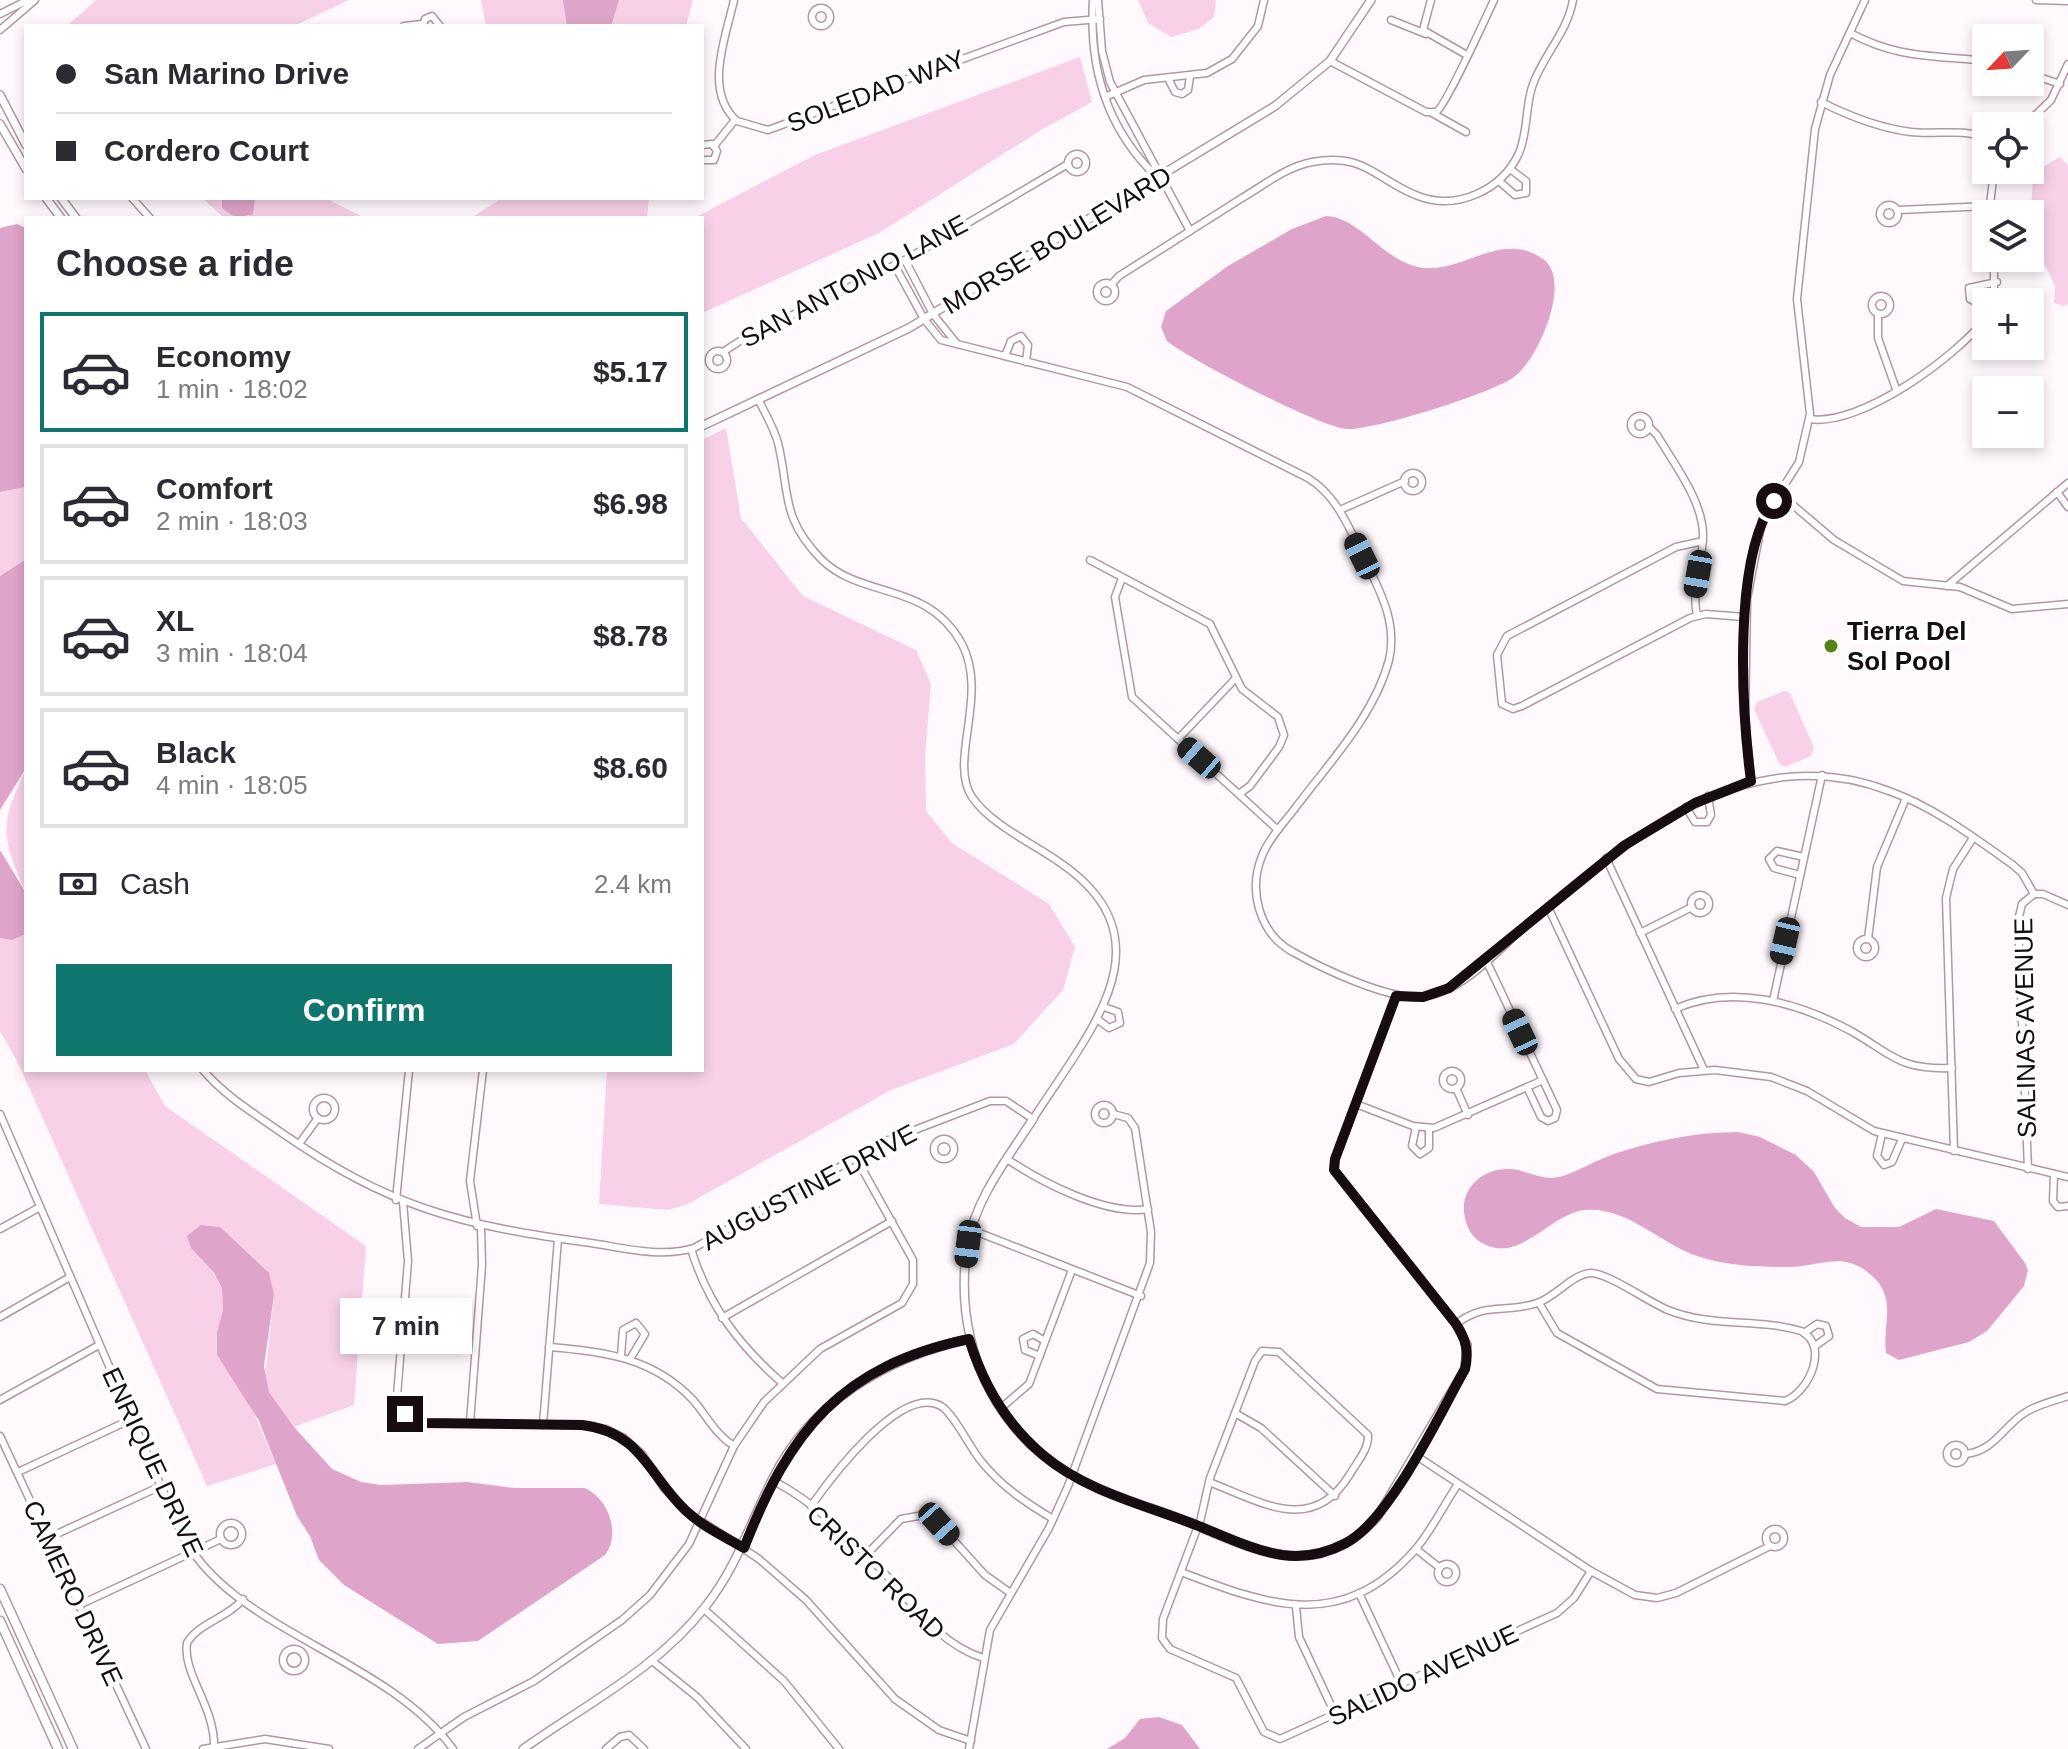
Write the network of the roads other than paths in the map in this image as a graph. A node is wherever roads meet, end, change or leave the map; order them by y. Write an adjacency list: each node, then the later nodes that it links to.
1 (28, 0): 13 (street)
2 (35, 0): 19 (street)
3 (734, 0): 36 (street)
4 (1095, 0): 14 (street); 15 (street)
5 (1264, 0): 26 (street)
6 (1371, 0): 24 (street, MORSE BOULEVARD)
7 (1431, 0): 21 (street)
8 (1494, 0): 22 (street)
9 (1573, 0): 46 (street)
10 (1865, 0): 20 (street)
11 (2036, 0): 12 (street)
12 (2068, 1)
13 (0, 14)
14 (1091, 19): 15 (street, SOLEDAD WAY); 32 (street); 36 (street, SOLEDAD WAY)
15 (1100, 19): 30 (street)
16 (1391, 20): 21 (street)
17 (423, 24): 18 (street)
18 (438, 24)
19 (0, 30)
20 (1850, 33): 23 (street); 33 (street)
21 (1426, 34): 22 (street)
22 (1465, 54): 34 (street)
23 (1972, 60)
24 (1330, 61): 34 (street); 47 (street, MORSE BOULEVARD)
25 (2068, 64): 29 (street)
26 (1190, 76): 27 (street); 27 (street)
27 (1168, 78): 30 (street)
28 (2044, 79): 29 (street)
29 (2060, 84): 35 (street)
30 (1115, 92): 32 (street); 47 (street)
31 (0, 95): 40 (street)
32 (1105, 97): 47 (street)
33 (1821, 102): 39 (street); 73 (street)
34 (1434, 112): 38 (street)
35 (2039, 112)
36 (735, 120): 42 (street)
37 (0, 124): 45 (street)
38 (1466, 132)
39 (1972, 135)
40 (24, 141)
41 (704, 145): 42 (street)
42 (714, 146): 43 (street)
43 (704, 160)
44 (1068, 164): 56 (street, SAN ANTONIO LANE)
45 (24, 166)
46 (1510, 169): 48 (street); 48 (street)
47 (1159, 178): 55 (street); 63 (street, MORSE BOULEVARD)
48 (1499, 181): 55 (street)
49 (62, 200): 53 (street)
50 (134, 200): 54 (street)
51 (1898, 210): 52 (street)
52 (1972, 210)
53 (74, 216)
54 (148, 216)
55 (1190, 231): 60 (street)
56 (905, 260): 57 (street, SAN ANTONIO LANE); 63 (street)
57 (895, 266): 65 (street); 68 (street, SAN ANTONIO LANE)
58 (1996, 272): 59 (street)
59 (1997, 282): 61 (street); 62 (street)
60 (1111, 285)
61 (1996, 288)
62 (1972, 300)
63 (933, 314): 65 (street, MORSE BOULEVARD); 67 (street)
64 (1878, 314): 71 (street)
65 (924, 319): 67 (street); 72 (street, MORSE BOULEVARD)
66 (1972, 331): 71 (street)
67 (957, 344): 69 (street)
68 (723, 352)
69 (1005, 356): 70 (street); 70 (street)
70 (1026, 362): 81 (street)
71 (1896, 389): 73 (street)
72 (758, 399): 74 (street, MORSE BOULEVARD); 111 (street)
73 (1810, 419): 79 (street)
74 (704, 425)
75 (1649, 427): 82 (street)
76 (1405, 481): 81 (street)
77 (2068, 483): 78 (street)
78 (2057, 492): 80 (street); 85 (street)
79 (1780, 494): 85 (street); 88 (street)
80 (2068, 507)
81 (1340, 510): 97 (street)
82 (1703, 541): 87 (street); 87 (street)
83 (1090, 560): 84 (street)
84 (1122, 578): 89 (street); 90 (street)
85 (1947, 586): 86 (street)
86 (2067, 606)
87 (1697, 615): 88 (street)
88 (1744, 617): 92 (street)
89 (1236, 678): 90 (street); 93 (street)
90 (1178, 739): 93 (street)
91 (1822, 775): 92 (street); 95 (street); 99 (street)
92 (1751, 781): 94 (street)
93 (1239, 794): 97 (street)
94 (1708, 796): 96 (street); 96 (street)
95 (1906, 798): 98 (street); 107 (street)
96 (1686, 807): 100 (street)
97 (1278, 830): 109 (street)
98 (1973, 838): 102 (street); 114 (street)
99 (1804, 857): 101 (street); 101 (street)
100 (1606, 858): 104 (street); 106 (street)
101 (1800, 875): 110 (street)
102 (2034, 894): 103 (street); 140 (street, SALINAS AVENUE)
103 (2068, 905)
104 (1548, 907): 108 (street); 115 (street)
105 (1692, 907): 106 (street)
106 (1640, 933): 112 (street)
107 (1868, 939)
108 (1486, 960): 109 (street); 119 (street)
109 (1396, 996): 122 (street)
110 (1773, 1001): 112 (street); 114 (street)
111 (1104, 1007): 113 (street); 113 (street)
112 (1675, 1009): 115 (street)
113 (1097, 1019): 127 (street)
114 (1952, 1068): 137 (street)
115 (1704, 1070): 131 (street)
116 (205, 1072): 135 (street, AUGUSTINE DRIVE)
117 (409, 1072): 143 (street)
118 (483, 1072): 148 (street)
119 (1543, 1080): 120 (street); 120 (street)
120 (1527, 1087): 125 (street)
121 (1456, 1088): 125 (street)
122 (1356, 1104): 129 (street); 159 (street)
123 (0, 1114): 132 (street, ENRIQUE DRIVE)
124 (1113, 1114): 146 (street)
125 (1468, 1115): 130 (street)
126 (318, 1118): 135 (street)
127 (1033, 1119): 128 (street, AUGUSTINE DRIVE); 139 (street)
128 (935, 1123): 133 (street); 138 (street, AUGUSTINE DRIVE)
129 (1416, 1127): 130 (street); 130 (street)
130 (1429, 1128)
131 (1882, 1134): 134 (street); 134 (street)
132 (11, 1139): 136 (street); 145 (street, ENRIQUE DRIVE)
133 (941, 1139)
134 (1902, 1139): 137 (street)
135 (299, 1144): 143 (street, AUGUSTINE DRIVE)
136 (0, 1145)
137 (1954, 1151): 140 (street)
138 (856, 1158): 147 (street); 152 (street, AUGUSTINE DRIVE)
139 (1007, 1159): 146 (street); 150 (street)
140 (2028, 1169): 141 (street)
141 (2054, 1175): 142 (street); 144 (street)
142 (2068, 1177)
143 (400, 1201): 148 (street, AUGUSTINE DRIVE); 175 (street)
144 (2068, 1206)
145 (40, 1207): 149 (street); 154 (street, ENRIQUE DRIVE)
146 (1148, 1209): 155 (street)
147 (892, 1221): 158 (street); 169 (street)
148 (479, 1227): 151 (street, AUGUSTINE DRIVE); 175 (street)
149 (0, 1229)
150 (972, 1230): 153 (street); 161 (street)
151 (558, 1239): 152 (street, AUGUSTINE DRIVE); 165 (street)
152 (691, 1249): 158 (street)
153 (1072, 1270): 155 (street); 162 (street)
154 (70, 1277): 157 (street); 163 (street, ENRIQUE DRIVE)
155 (1141, 1296): 182 (street)
156 (1539, 1303): 159 (street); 160 (street); 164 (street)
157 (0, 1317)
158 (722, 1318): 169 (street)
159 (1456, 1324): 180 (street)
160 (1804, 1333): 164 (street); 164 (street)
161 (969, 1339): 172 (street); 183 (street)
162 (1045, 1341): 167 (street); 167 (street)
163 (99, 1345): 171 (street); 174 (street, ENRIQUE DRIVE)
164 (1815, 1346)
165 (549, 1347): 166 (street); 176 (street)
166 (621, 1356): 168 (street); 168 (street)
167 (1040, 1356): 172 (street)
168 (630, 1359): 178 (street)
169 (781, 1382): 178 (street)
170 (2068, 1396): 179 (street)
171 (0, 1400)
172 (1001, 1408): 182 (street)
173 (1235, 1413): 184 (street, SALIDO AVENUE); 187 (street); 187 (street, SALIDO AVENUE)
174 (132, 1419): 181 (street); 186 (street, ENRIQUE DRIVE)
175 (470, 1423): 176 (street)
176 (543, 1425): 190 (street)
177 (0, 1436): 181 (street, CAMERO DRIVE)
178 (734, 1446): 190 (street)
179 (1965, 1454)
180 (1415, 1455): 185 (street); 191 (street)
181 (18, 1472): 192 (street, CAMERO DRIVE)
182 (1072, 1475): 189 (street); 191 (street)
183 (772, 1480): 188 (street, CRISTO ROAD); 195 (street)
184 (1209, 1482): 187 (street); 191 (street, SALIDO AVENUE)
185 (1458, 1484): 196 (street); 200 (street)
186 (161, 1486): 192 (street); 197 (street, ENRIQUE DRIVE)
187 (1335, 1496)
188 (811, 1506): 189 (street); 198 (street, CRISTO ROAD)
189 (1053, 1519): 203 (street)
190 (700, 1523): 195 (street); 216 (street)
191 (1198, 1526): 201 (street, SALIDO AVENUE)
192 (48, 1538): 206 (street, CAMERO DRIVE)
193 (221, 1539): 197 (street)
194 (1770, 1546): 200 (street)
195 (744, 1548): 208 (street); 217 (street)
196 (1416, 1549): 199 (street); 204 (street)
197 (192, 1552): 205 (street, ENRIQUE DRIVE); 206 (street)
198 (866, 1555): 203 (street); 212 (street, CRISTO ROAD)
199 (1440, 1568)
200 (1591, 1571): 214 (street, SALIDO AVENUE)
201 (1181, 1572): 207 (street); 215 (street, SALIDO AVENUE)
202 (0, 1589): 220 (main road)
203 (1009, 1592): 212 (street)
204 (1359, 1593): 207 (street); 214 (street)
205 (243, 1599): 210 (street, ENRIQUE DRIVE); 218 (street)
206 (79, 1605): 221 (street, CAMERO DRIVE)
207 (1296, 1607): 215 (street)
208 (704, 1609): 213 (street); 230 (street)
209 (0, 1621): 219 (main road)
210 (307, 1638): 211 (street); 216 (street, ENRIQUE DRIVE)
211 (300, 1651)
212 (983, 1658): 217 (street)
213 (651, 1660): 226 (street); 229 (street)
214 (1402, 1685): 215 (street, SALIDO AVENUE)
215 (1336, 1716)
216 (441, 1734): 224 (street); 225 (street, ENRIQUE DRIVE)
217 (970, 1745)
218 (214, 1747): 222 (street); 223 (street)
219 (58, 1749)
220 (73, 1749)
221 (146, 1749)
222 (203, 1749)
223 (329, 1749)
224 (418, 1749)
225 (453, 1749)
226 (523, 1749)
227 (606, 1749): 228 (street)
228 (644, 1749)
229 (746, 1749)
230 (839, 1749)

